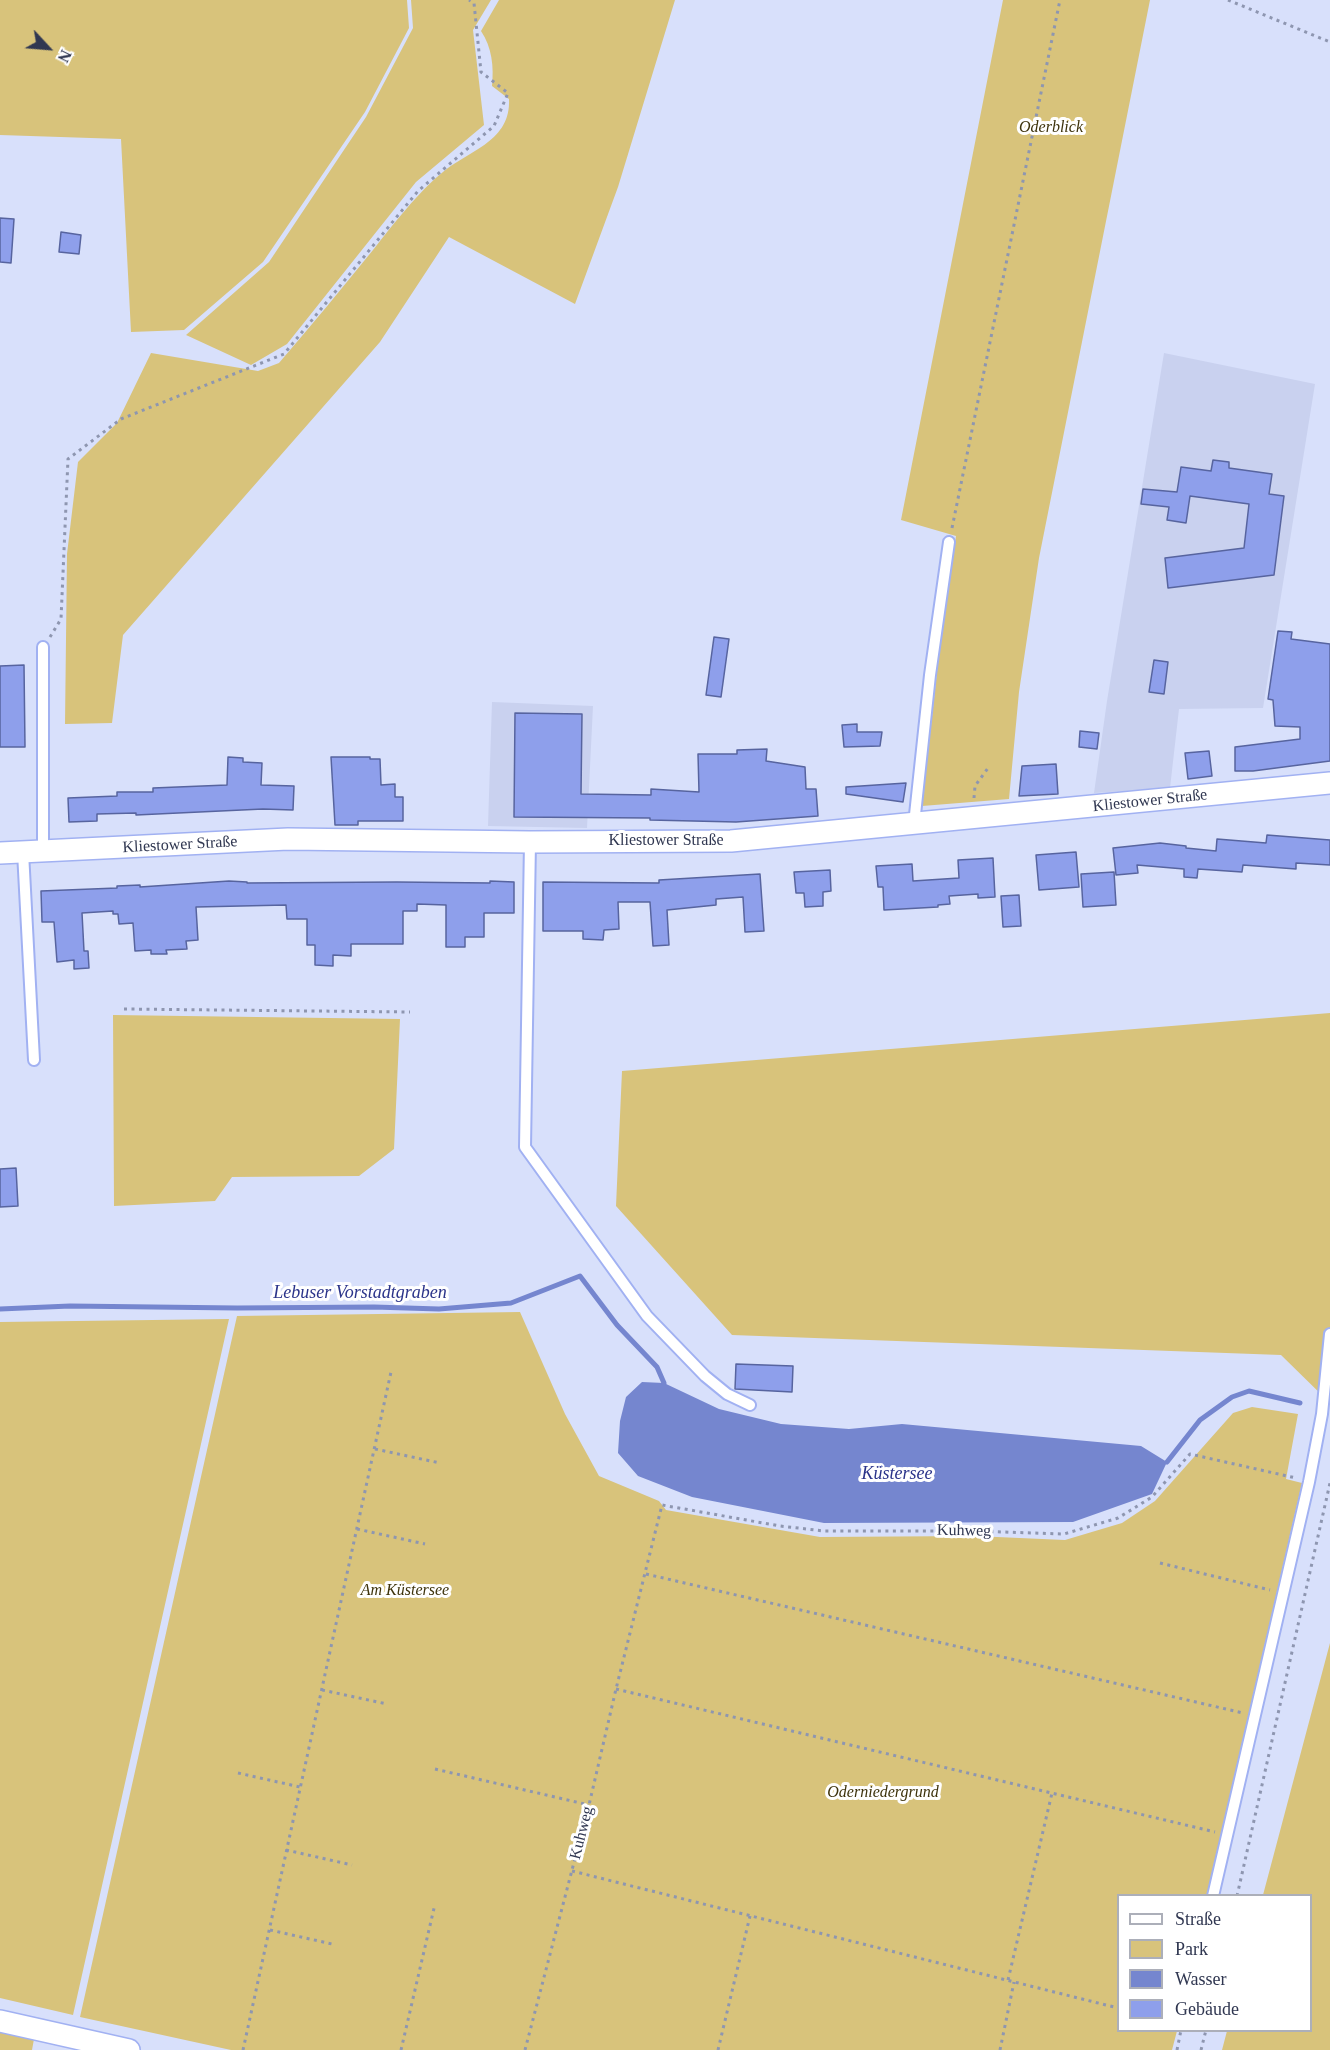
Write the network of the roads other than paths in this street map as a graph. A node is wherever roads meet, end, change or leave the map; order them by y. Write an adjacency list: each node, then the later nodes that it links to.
1 (949, 542): 4 (lane)
2 (43, 647): 6 (lane)
3 (1330, 783): 4 (street, Kliestower Straße)
4 (914, 824): 5 (street, Kliestower Straße)
5 (530, 842): 6 (street, Kliestower Straße); 10 (lane)
6 (33, 851): 7 (street, Kliestower Straße); 8 (lane)
7 (0, 853)
8 (34, 1060)
9 (1330, 1334): 11 (lane)
10 (750, 1405)
11 (1213, 1894)
12 (0, 2022): 13 (street)
13 (129, 2050)

